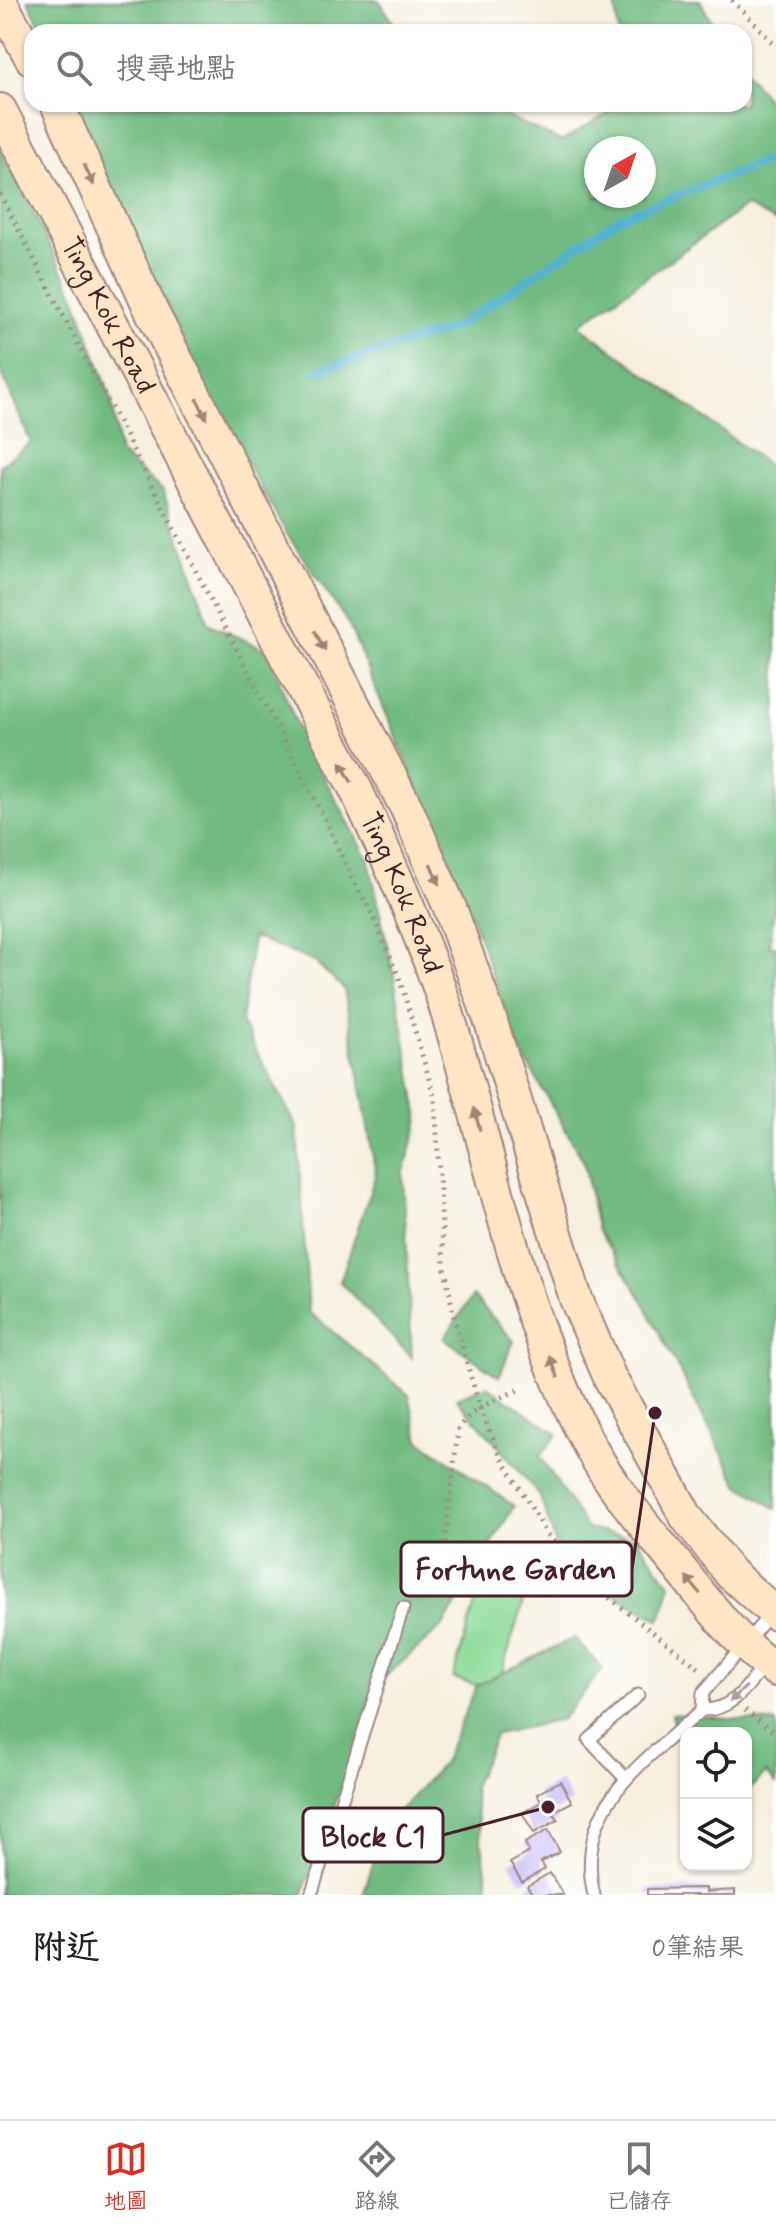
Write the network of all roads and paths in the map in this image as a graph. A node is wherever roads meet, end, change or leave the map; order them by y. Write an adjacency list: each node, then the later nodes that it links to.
1 (732, 0): 4 (path)
2 (1, 5): 3 (main road)
3 (24, 45)
4 (776, 46)
5 (0, 110): 13 (main road, Ting Kok Road, one-way to 5)
6 (61, 112): 12 (main road, Ting Kok Road, one-way to 12)
7 (0, 194): 9 (path)
8 (520, 1389): 9 (path)
9 (480, 1408): 10 (path); 14 (path)
10 (442, 1566)
11 (403, 1608): 20 (lane)
12 (774, 1612): 13 (lane)
13 (765, 1657): 14 (lane); 16 (lane, one-way to 16)
14 (715, 1678): 17 (lane)
15 (638, 1695): 19 (lane)
16 (738, 1697): 17 (lane); 18 (path)
17 (702, 1710): 19 (lane)
18 (776, 1734)
19 (626, 1779): 21 (lane)
20 (311, 1895)
21 (594, 1895)

